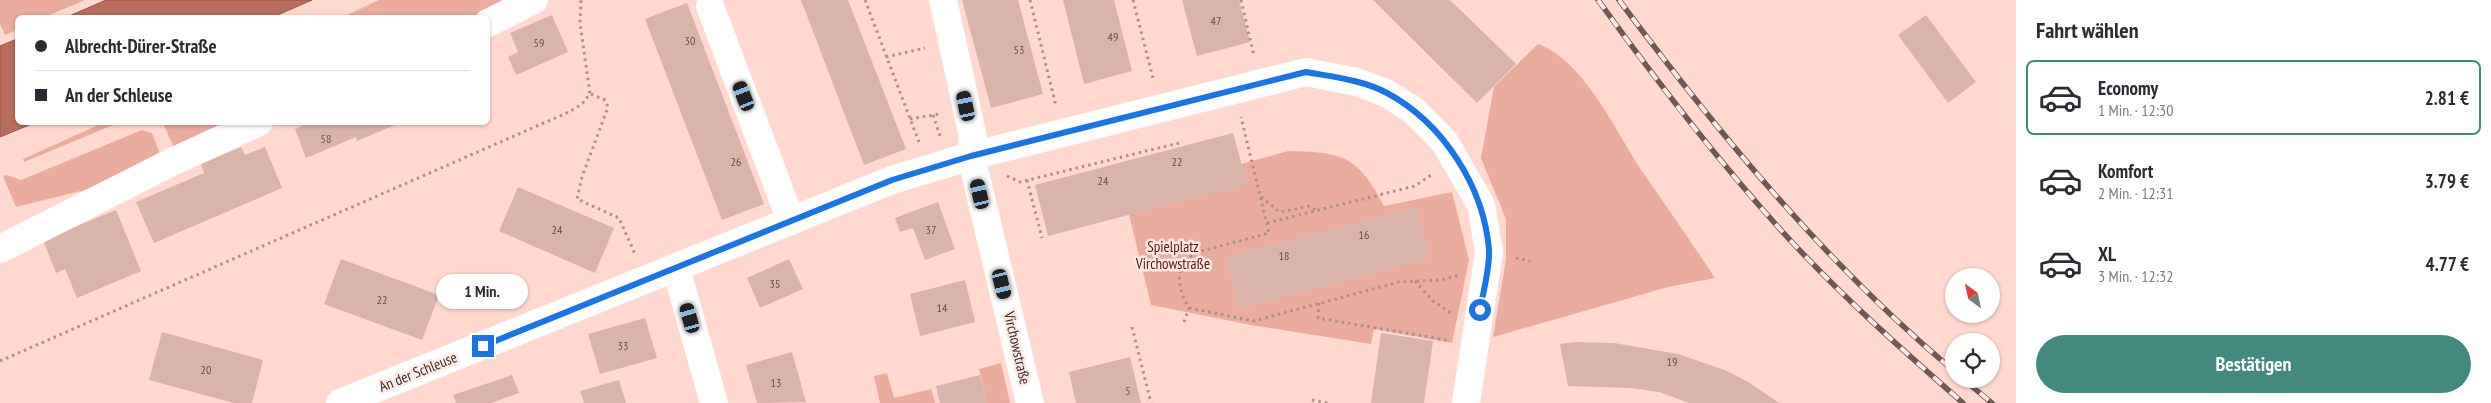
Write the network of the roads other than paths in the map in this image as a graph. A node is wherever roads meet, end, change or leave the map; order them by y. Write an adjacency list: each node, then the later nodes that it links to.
1 (534, 0): 4 (street)
2 (943, 0): 6 (street, Virchowstraße)
3 (710, 6): 7 (street)
4 (490, 22)
5 (252, 125): 8 (street)
6 (973, 166): 7 (street, An der Schleuse); 13 (street, Virchowstraße); 14 (street, An der Schleuse)
7 (791, 221): 9 (street, An der Schleuse)
8 (0, 249)
9 (676, 268): 10 (street, An der Schleuse); 12 (street)
10 (396, 393): 11 (street, An der Schleuse)
11 (340, 403)
12 (714, 403)
13 (1030, 403)
14 (1466, 403)

